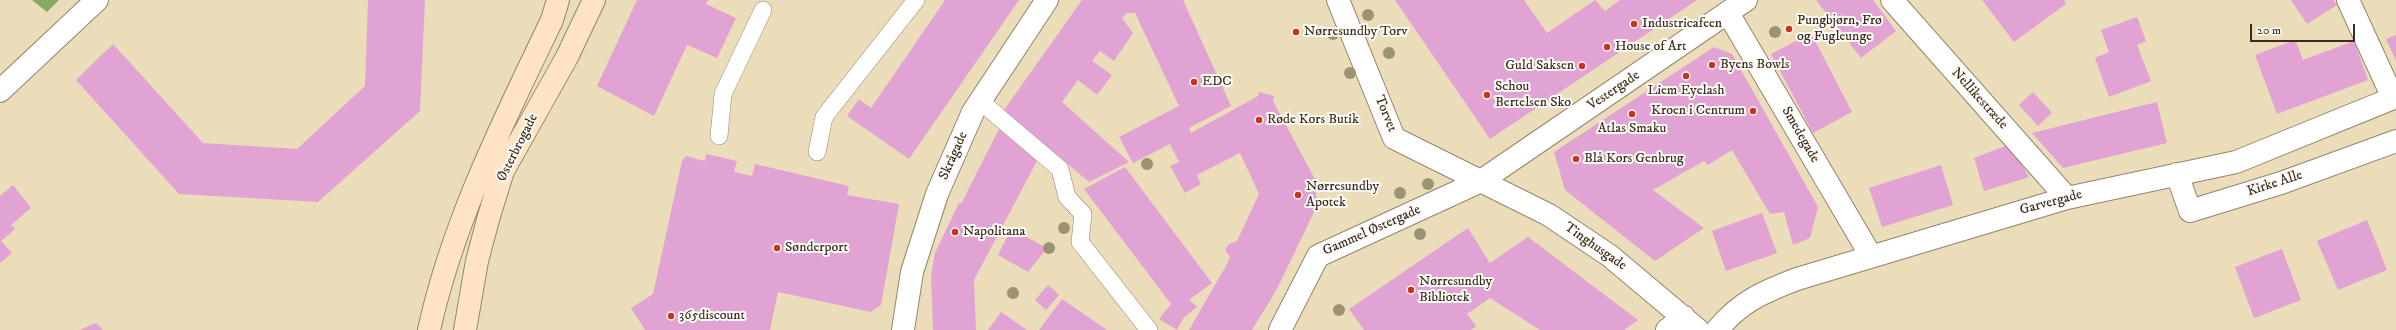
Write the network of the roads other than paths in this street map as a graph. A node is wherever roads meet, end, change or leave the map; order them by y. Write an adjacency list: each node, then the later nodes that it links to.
1 (97, 0): 12 (street)
2 (558, 0): 23 (main road, Østerbrogade)
3 (594, 0): 24 (main road, Østerbrogade)
4 (916, 0): 17 (lane)
5 (1047, 0): 14 (street, Skrågade)
6 (1338, 0): 19 (street, Torvet)
7 (1746, 0): 11 (street, Vestergade)
8 (1892, 0): 20 (street, Nellikestræde)
9 (2348, 0): 13 (street)
10 (763, 10): 15 (lane)
11 (1728, 13): 19 (street, Vestergade); 21 (street, Smedegade)
12 (0, 91)
13 (2394, 98): 18 (street, Garvergade)
14 (980, 101): 25 (street, Skrågade); 26 (lane)
15 (719, 136)
16 (2396, 141): 18 (street, Kirke Alle)
17 (817, 152)
18 (2177, 174): 20 (street, Garvergade)
19 (1481, 182): 22 (street, Tinghusgade); 27 (street, Gammel Østergade)
20 (2067, 198): 21 (street, Garvergade)
21 (1871, 256): 29 (street, Garvergade)
22 (1691, 323): 28 (street)
23 (429, 330)
24 (465, 330)
25 (903, 330)
26 (1149, 330)
27 (1280, 330)
28 (1667, 330)
29 (1717, 330)

